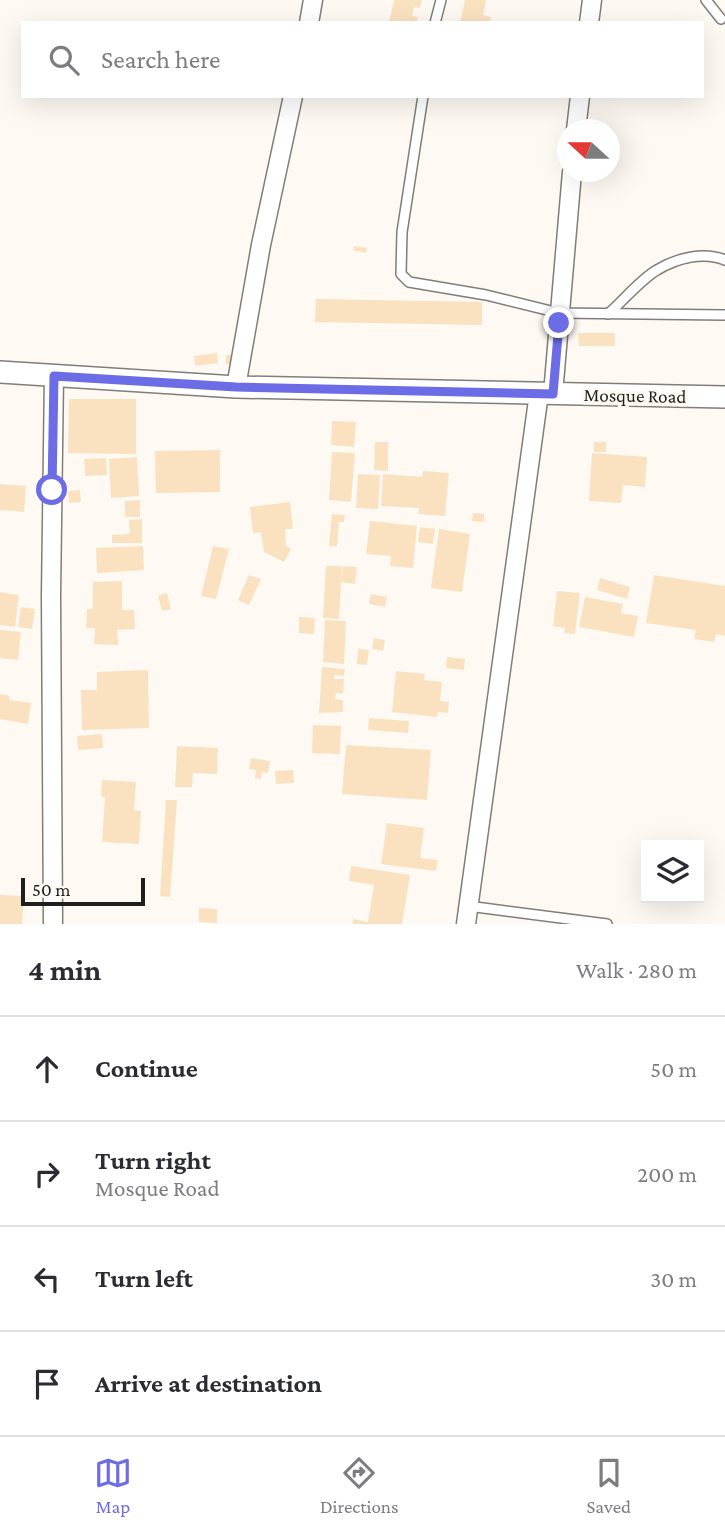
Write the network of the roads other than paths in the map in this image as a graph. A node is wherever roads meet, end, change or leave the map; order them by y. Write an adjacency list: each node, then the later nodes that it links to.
1 (313, 0): 6 (street)
2 (440, 0): 7 (lane)
3 (592, 0): 8 (street)
4 (706, 0): 5 (lane)
5 (721, 19)
6 (309, 21)
7 (435, 21)
8 (589, 21)
9 (293, 98): 20 (street)
10 (423, 98): 15 (lane)
11 (580, 98): 12 (street)
12 (577, 119)
13 (571, 182): 15 (street)
14 (725, 260): 16 (lane)
15 (559, 313): 16 (lane); 21 (street)
16 (608, 314): 17 (lane)
17 (725, 315)
18 (0, 372): 19 (street, Mosque Road)
19 (54, 376): 20 (street, Mosque Road); 24 (street)
20 (236, 387): 21 (street, Mosque Road)
21 (546, 393): 22 (street, Mosque Road); 23 (street)
22 (725, 397)
23 (467, 915): 25 (lane)
24 (52, 924)
25 (607, 924)

